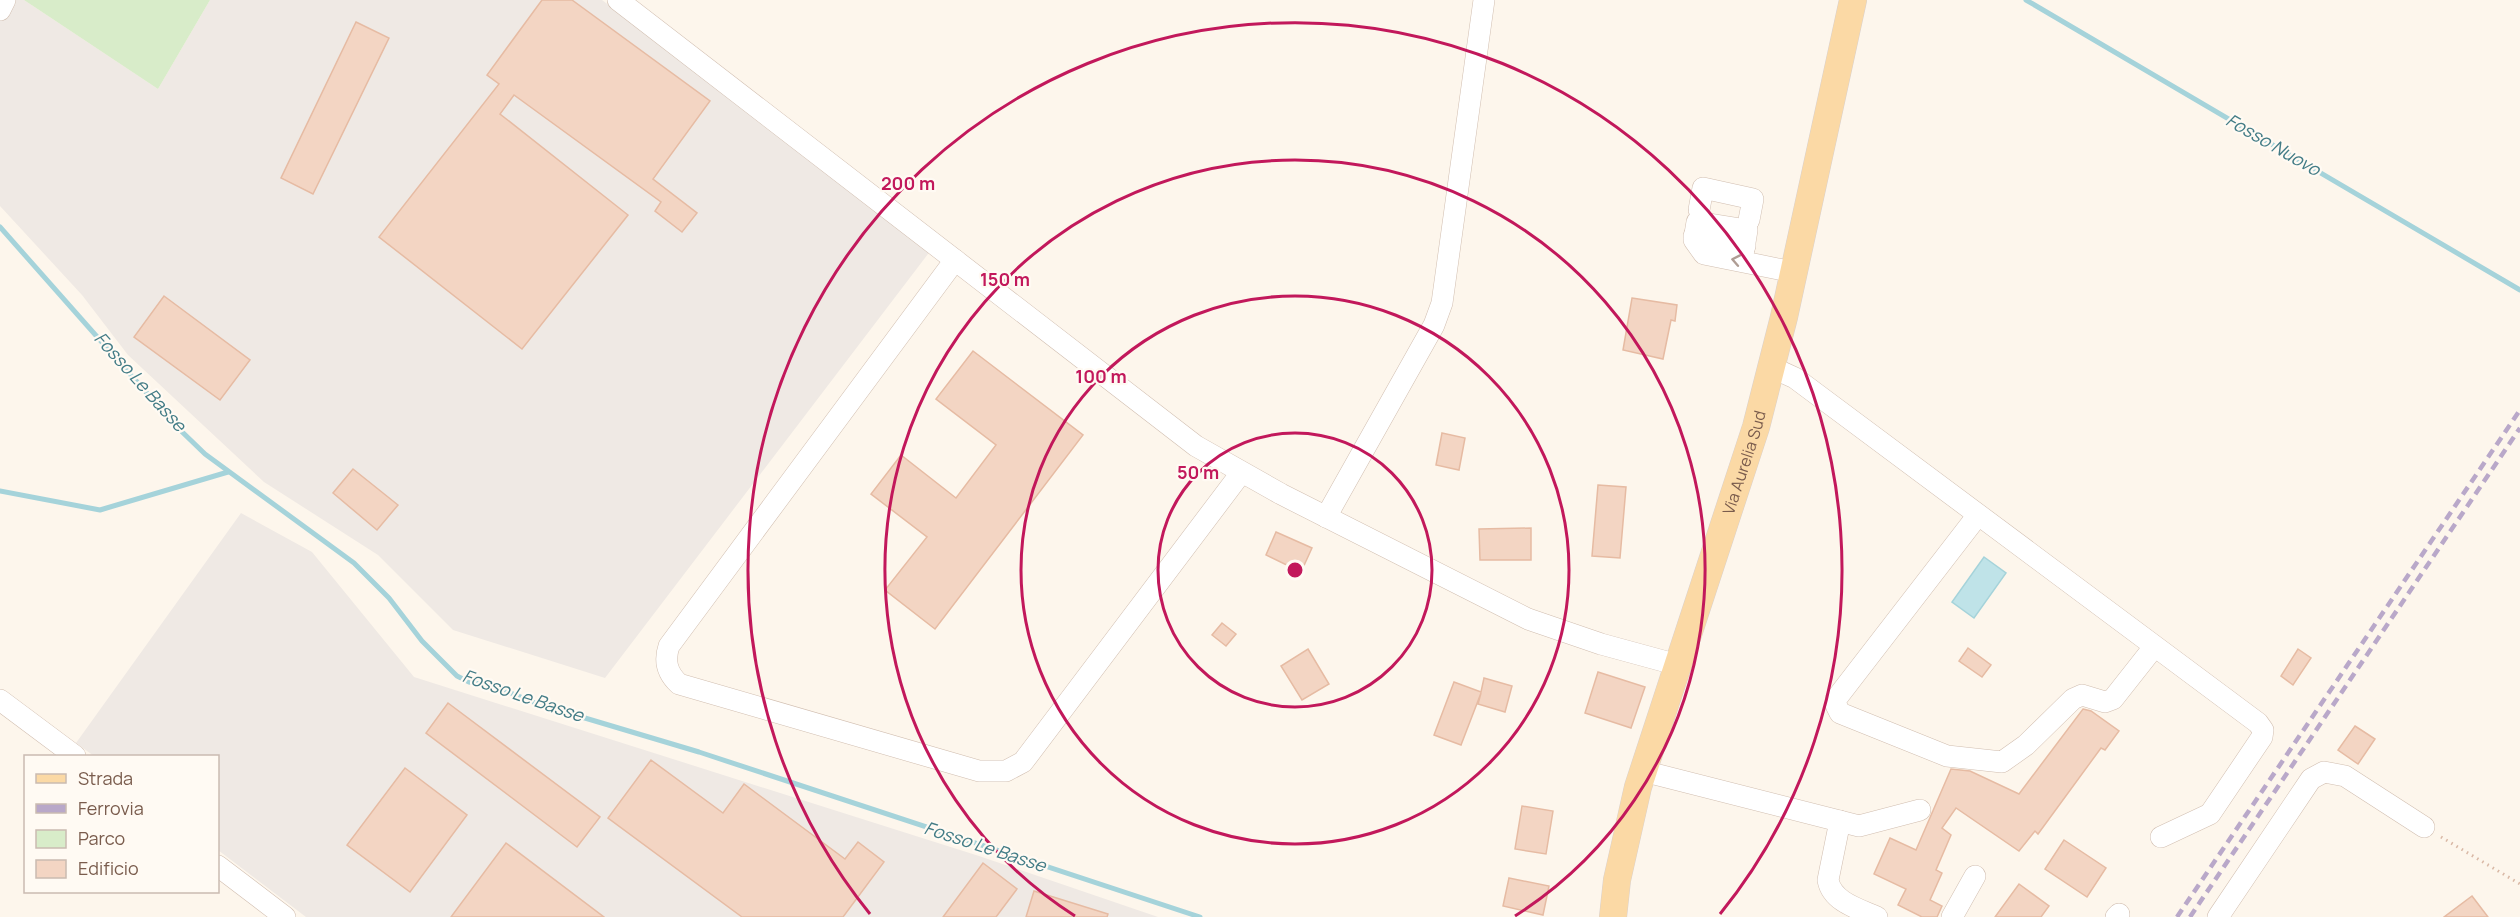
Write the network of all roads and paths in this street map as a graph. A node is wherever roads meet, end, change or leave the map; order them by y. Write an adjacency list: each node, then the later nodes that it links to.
1 (5, 0): 5 (street)
2 (618, 0): 8 (street)
3 (1484, 0): 13 (street)
4 (1853, 0): 9 (main road, Via Aurelia Sud)
5 (0, 9)
6 (1696, 223): 7 (street); 7 (street); 7 (street)
7 (1746, 239): 9 (street)
8 (955, 260): 11 (street); 11 (street)
9 (1793, 272): 10 (main road, Via Aurelia Sud)
10 (1771, 367): 12 (street); 15 (main road, Via Aurelia Sud)
11 (1241, 473): 13 (street)
12 (1977, 515): 14 (street); 14 (street)
13 (1326, 517): 15 (street)
14 (2154, 647): 22 (street)
15 (1678, 665): 18 (main road, Via Aurelia Sud)
16 (0, 700): 17 (street)
17 (74, 755)
18 (1643, 771): 20 (street); 27 (main road, Via Aurelia Sud)
19 (1920, 810): 20 (street)
20 (1840, 821): 28 (street)
21 (2424, 827): 25 (path); 30 (street)
22 (2161, 837)
23 (219, 867): 26 (street)
24 (1975, 876): 29 (street)
25 (2520, 884)
26 (285, 917)
27 (1613, 917)
28 (1877, 917)
29 (1953, 917)
30 (2218, 917)

